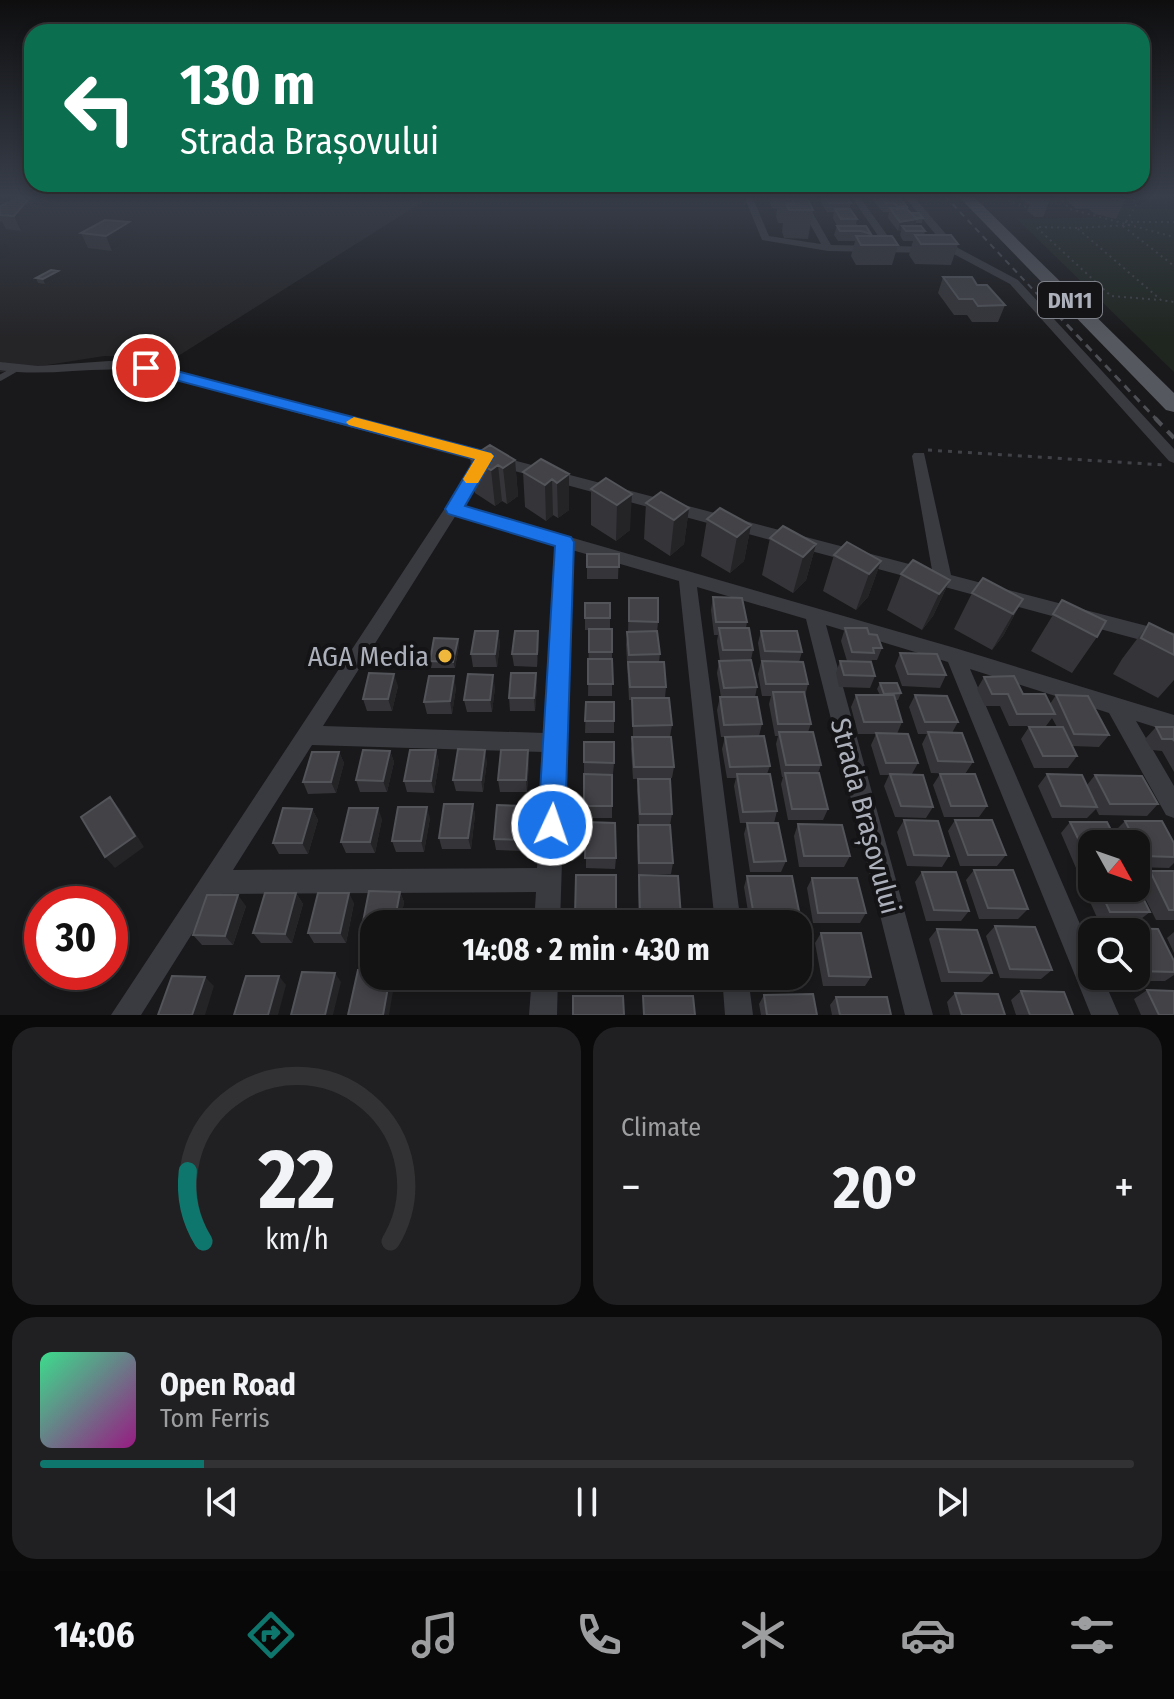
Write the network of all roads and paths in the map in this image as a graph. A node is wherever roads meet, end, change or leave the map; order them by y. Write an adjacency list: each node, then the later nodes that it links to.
1 (799, 243): 10 (street)
2 (825, 243): 10 (street)
3 (888, 243): 11 (street)
4 (948, 243): 12 (street)
5 (1012, 243): 19 (main road, DN11)
6 (1025, 243): 18 (main road, DN11)
7 (1054, 243): 14 (path)
8 (1095, 243): 14 (path)
9 (1145, 243): 13 (path)
10 (828, 248): 11 (street)
11 (893, 250): 12 (street)
12 (954, 250): 22 (street)
13 (1174, 266)
14 (1161, 300): 15 (path)
15 (1174, 302)
16 (7, 368): 17 (lane); 20 (street)
17 (0, 378)
18 (1174, 390)
19 (1174, 405)
20 (485, 456): 24 (street); 27 (street)
21 (919, 456): 23 (path); 27 (street)
22 (1174, 458)
23 (1174, 466)
24 (454, 509): 25 (street); 33 (street)
25 (564, 542): 26 (street); 34 (street)
26 (687, 578): 28 (street); 39 (street)
27 (943, 580): 29 (street)
28 (814, 616): 30 (street); 45 (street, Strada Brașovului)
29 (1174, 641)
30 (955, 656): 31 (street); 46 (street)
31 (1116, 706): 32 (street); 35 (street)
32 (1174, 724)
33 (307, 735): 34 (street); 37 (street)
34 (555, 743): 36 (street)
35 (1174, 807)
36 (549, 880): 37 (street); 38 (street)
37 (212, 882): 42 (street)
38 (548, 910)
39 (726, 910)
40 (544, 990): 43 (street)
41 (736, 990): 44 (street)
42 (125, 1015)
43 (543, 1015)
44 (739, 1015)
45 (919, 1015)
46 (1105, 1015)

